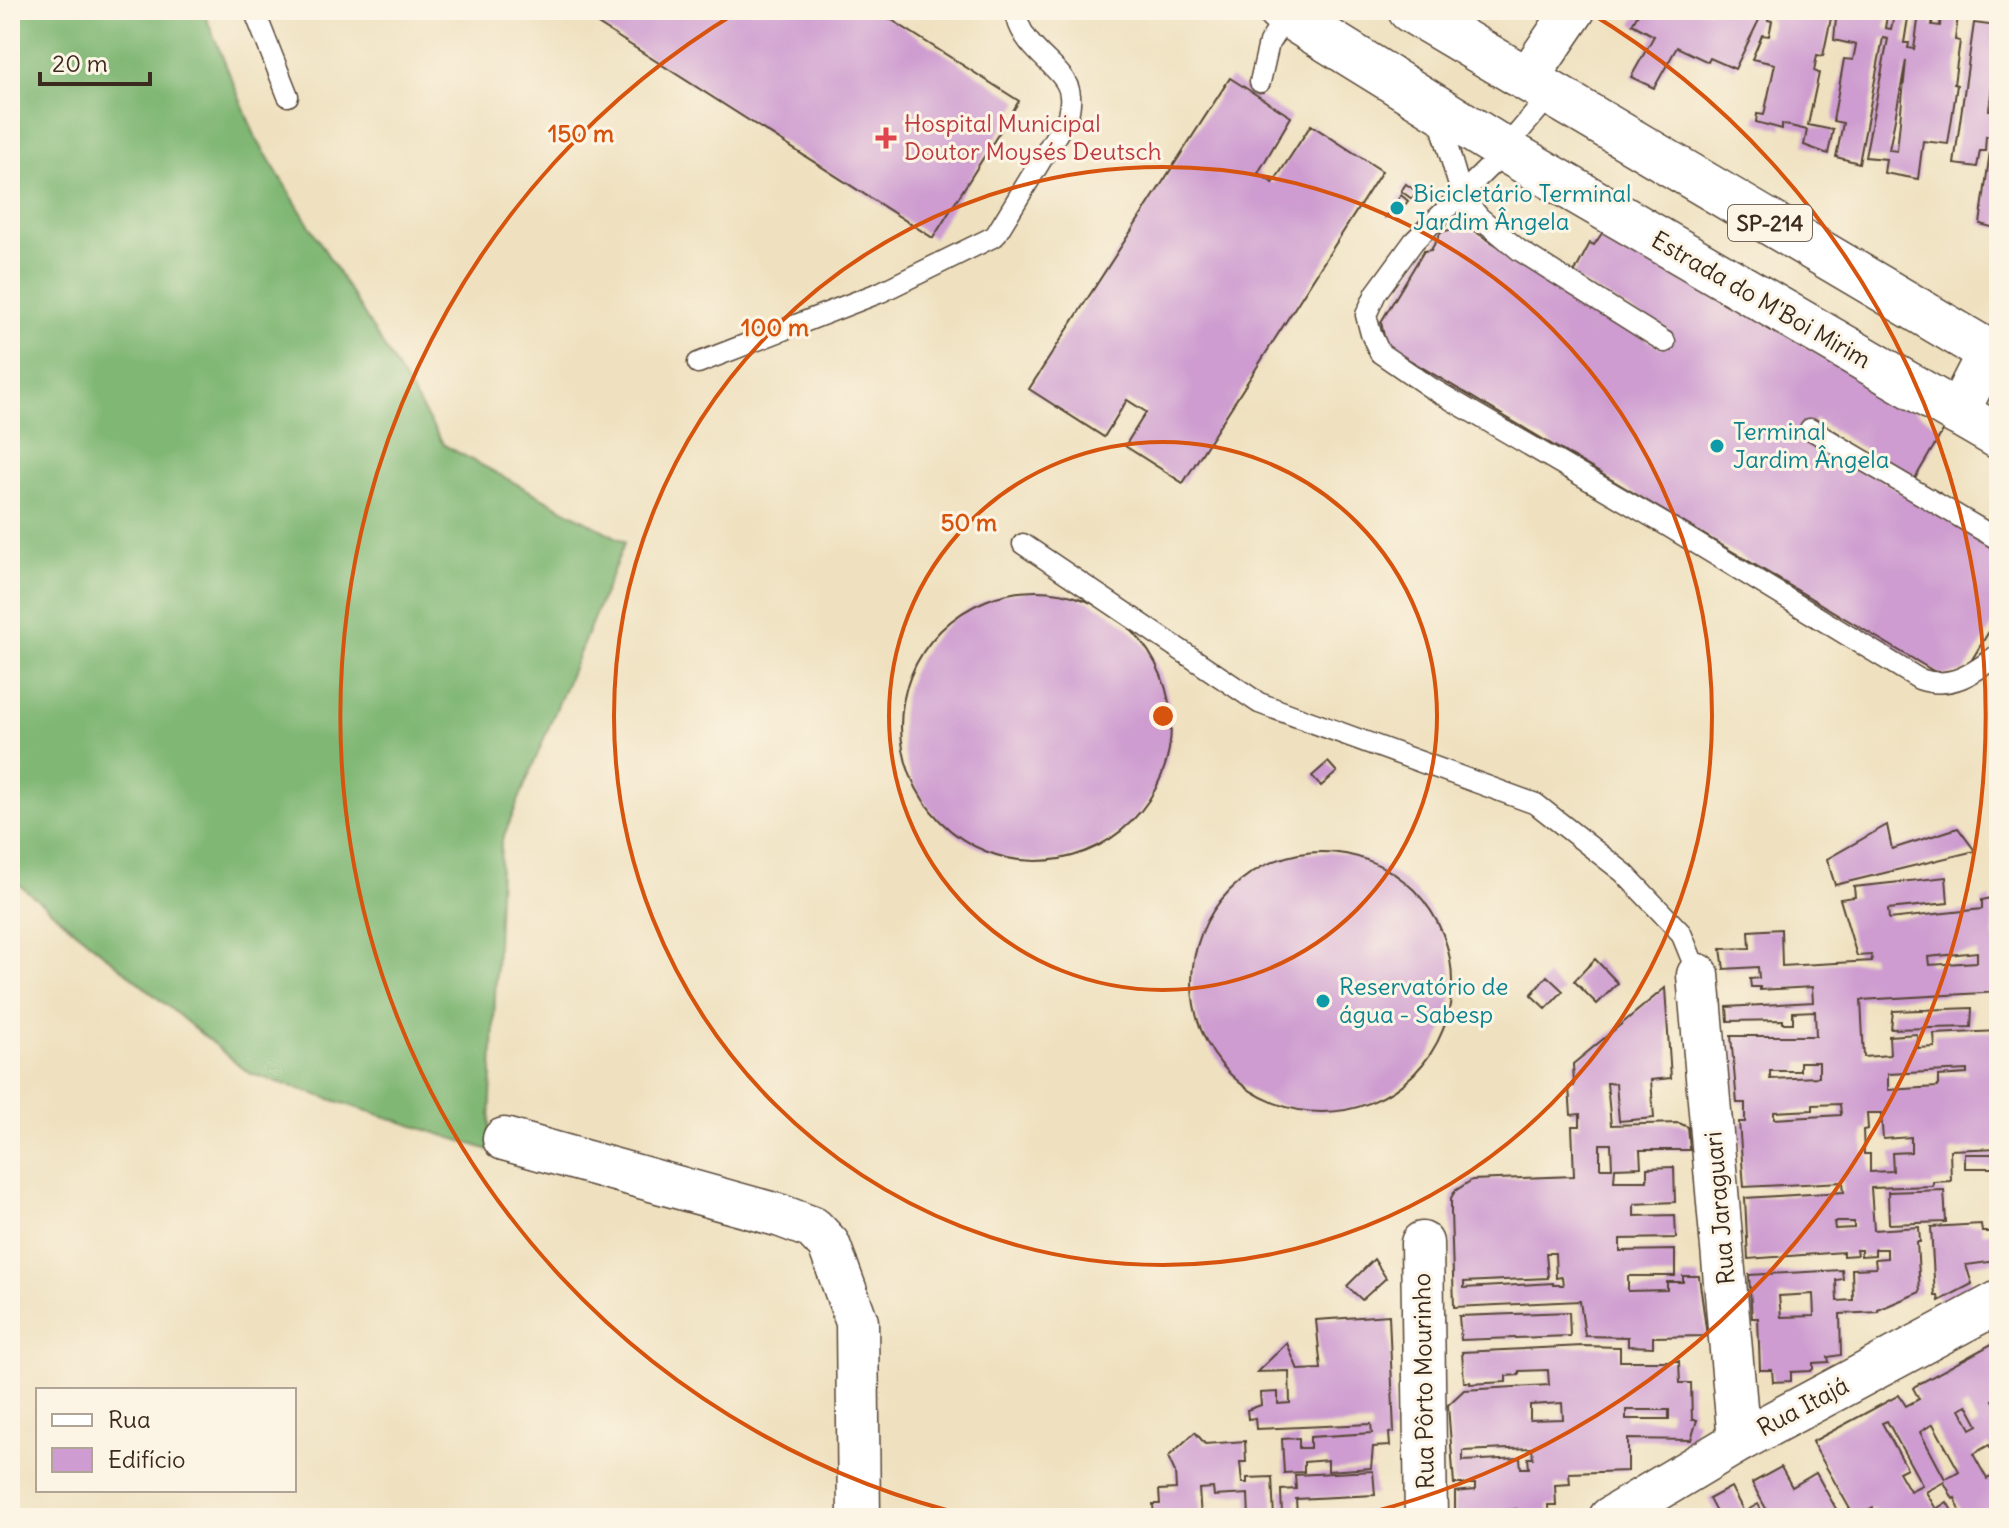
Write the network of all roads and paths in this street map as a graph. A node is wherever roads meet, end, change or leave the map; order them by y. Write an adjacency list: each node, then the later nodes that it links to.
1 (254, 10): 10 (lane)
2 (1022, 10): 16 (lane)
3 (1402, 10): 7 (main road)
4 (1410, 10): 9 (main road, SP-214)
5 (1574, 10): 9 (street)
6 (1283, 13): 7 (main road, Estrada do M'Boi Mirim / SP-214); 8 (lane)
7 (1364, 62): 11 (main road, Estrada do M'Boi Mirim / SP-214)
8 (1260, 82)
9 (1540, 86): 12 (lane); 15 (main road, SP-214)
10 (288, 96)
11 (1436, 106): 12 (main road, Estrada do M'Boi Mirim / SP-214); 13 (lane)
12 (1505, 150): 13 (lane); 17 (main road, Estrada do M'Boi Mirim / SP-214)
13 (1462, 196): 14 (lane); 22 (lane)
14 (1665, 342)
15 (1995, 353): 17 (street)
16 (698, 363)
17 (1957, 414): 19 (main road, Estrada do M'Boi Mirim / SP-214)
18 (1810, 429): 20 (lane)
19 (1999, 437)
20 (1999, 540)
21 (1023, 544): 23 (lane)
22 (1999, 654)
23 (1698, 975): 27 (street, Rua Jaraguari)
24 (504, 1139): 28 (street)
25 (1422, 1243): 29 (street, Rua Pôrto Mourinho)
26 (1999, 1302): 27 (street, Rua Itajá)
27 (1739, 1441): 30 (street, Rua Itajá)
28 (859, 1518)
29 (1426, 1518)
30 (1610, 1518)

